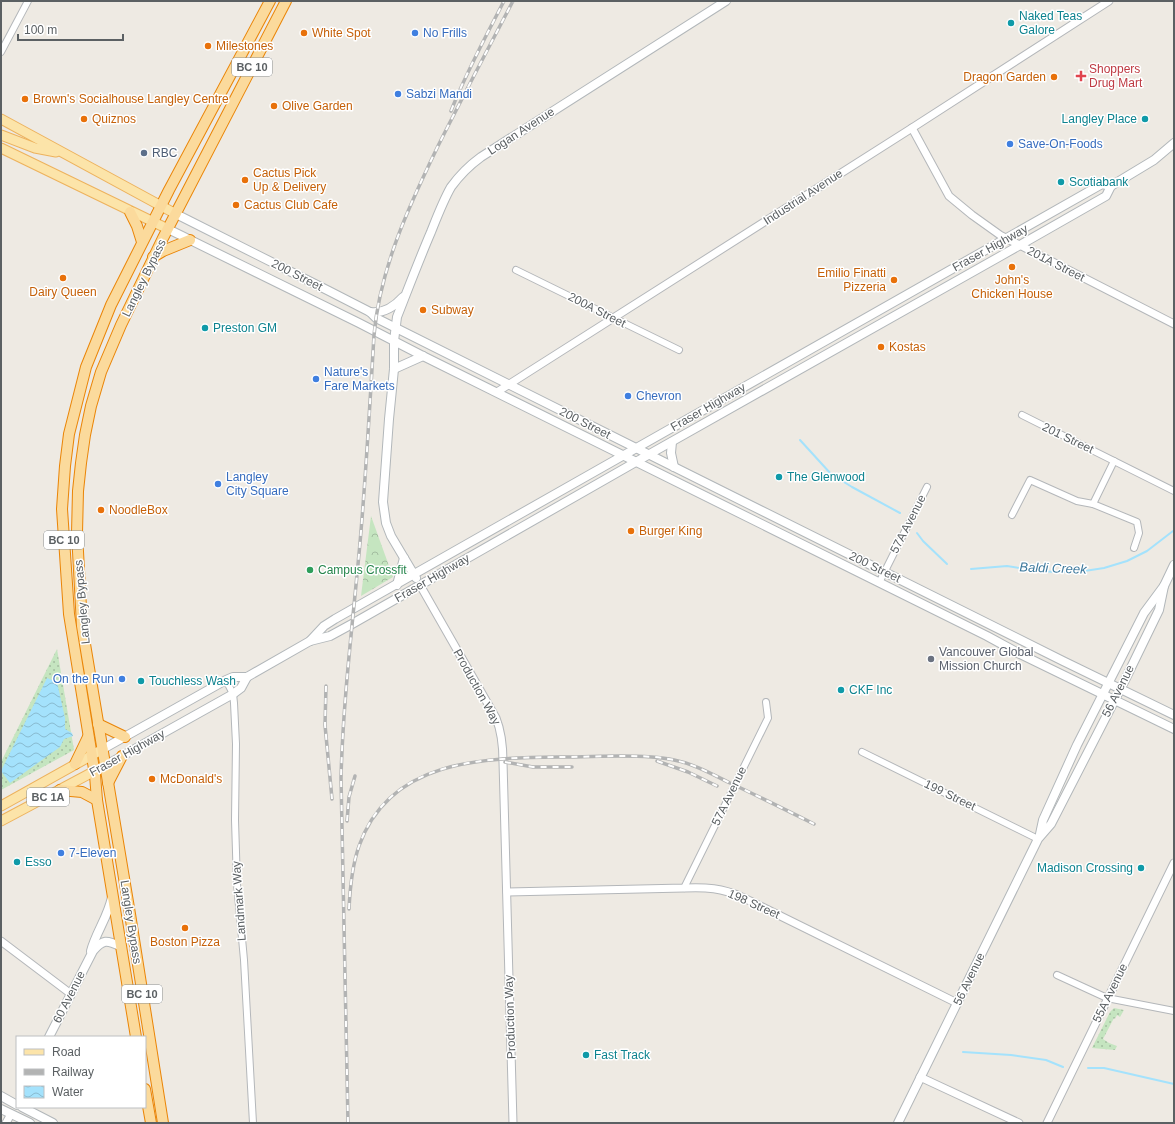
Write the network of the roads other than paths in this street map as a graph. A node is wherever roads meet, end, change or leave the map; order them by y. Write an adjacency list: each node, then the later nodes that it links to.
1 (28, 1): 6 (street)
2 (270, 1): 14 (highway, Langley Bypass / BC 10)
3 (286, 1): 16 (highway, Langley Bypass / BC 10)
4 (726, 1): 25 (main road, Logan Avenue)
5 (1108, 1): 8 (street, Industrial Avenue)
6 (1, 52)
7 (1, 119): 12 (main road, 200 Street)
8 (912, 128): 19 (street, 201A Street); 27 (street, Industrial Avenue)
9 (1, 135): 12 (main road)
10 (1174, 143): 13 (main road, Fraser Highway / BC 1A)
11 (1, 148): 15 (main road, 200 Street)
12 (65, 154): 14 (main road, 200 Street)
13 (1111, 186): 19 (main road, Fraser Highway / BC 1A); 22 (main road, Fraser Highway / BC 1A)
14 (161, 206): 16 (main road, 200 Street); 17 (highway, Langley Bypass / BC 10)
15 (130, 212): 17 (main road, 200 Street); 21 (highway)
16 (176, 214): 18 (highway, Langley Bypass / BC 10); 26 (main road, 200 Street)
17 (153, 222): 18 (main road, 200 Street); 21 (highway, Langley Bypass / BC 10)
18 (168, 229): 20 (main road, 200 Street); 23 (highway, Langley Bypass / BC 10)
19 (1006, 238): 22 (street, 201A Street); 38 (main road, Fraser Highway / BC 1A)
20 (190, 240): 23 (highway); 30 (main road, 200 Street)
21 (142, 242): 69 (highway, Langley Bypass / BC 10)
22 (1019, 245): 28 (street, 201A Street); 37 (main road, Fraser Highway / BC 1A)
23 (153, 257): 67 (highway, Langley Bypass / BC 10)
24 (516, 270): 27 (street, 200A Street)
25 (407, 292): 26 (main road); 29 (main road, Logan Avenue)
26 (370, 312): 29 (main road, 200 Street)
27 (614, 318): 31 (street, 200A Street); 34 (street, Industrial Avenue)
28 (1174, 324)
29 (395, 328): 30 (main road, Logan Avenue); 34 (main road, 200 Street)
30 (394, 341): 32 (main road, 200 Street); 33 (main road, Production Way)
31 (679, 350)
32 (423, 356): 33 (main road); 35 (main road, 200 Street)
33 (394, 369): 49 (main road, Production Way)
34 (509, 385): 35 (street, Industrial Avenue); 38 (main road, 200 Street)
35 (497, 392): 40 (main road, 200 Street)
36 (1022, 415): 41 (street, 201 Street)
37 (672, 442): 39 (main road, Fraser Highway / BC 1A); 43 (main road)
38 (636, 448): 39 (main road, 200 Street); 40 (main road, Fraser Highway / BC 1A)
39 (648, 455): 42 (main road, Fraser Highway / BC 1A); 43 (main road, 200 Street)
40 (623, 456): 42 (main road, 200 Street); 52 (main road, Fraser Highway / BC 1A)
41 (1114, 461): 45 (street, 201 Street); 46 (street)
42 (636, 462): 53 (main road, 200 Street); 55 (main road, Fraser Highway / BC 1A)
43 (674, 467): 51 (main road, 200 Street)
44 (927, 487): 51 (street, 57A Avenue)
45 (1174, 491)
46 (1093, 504): 47 (street); 48 (street)
47 (1012, 515)
48 (1134, 548)
49 (404, 558): 52 (main road, Production Way); 54 (main road)
50 (1174, 566): 56 (main road, 56 Avenue)
51 (884, 572): 53 (street, 57A Avenue); 60 (main road, 200 Street)
52 (414, 575): 54 (main road, Fraser Highway / BC 1A); 55 (main road, Production Way)
53 (879, 583): 63 (main road, 200 Street)
54 (397, 584): 57 (main road, Fraser Highway / BC 1A)
55 (420, 585): 57 (main road, Fraser Highway / BC 1A); 89 (street, Production Way)
56 (1164, 586): 60 (main road, 56 Avenue); 61 (main road, 56 Avenue)
57 (310, 641): 58 (main road, Fraser Highway / BC 1A)
58 (247, 677): 59 (main road, Fraser Highway / BC 1A); 62 (main road, Fraser Highway / BC 1A)
59 (226, 680): 62 (street, Landmark Way); 70 (main road, Fraser Highway / BC 1A)
60 (1108, 684): 61 (main road, 200 Street); 63 (main road, 56 Avenue)
61 (1120, 689): 64 (main road, 56 Avenue); 66 (main road, 200 Street)
62 (233, 694): 74 (main road, Fraser Highway / BC 1A); 113 (street, Landmark Way)
63 (1103, 694): 64 (main road, 200 Street); 75 (main road, 56 Avenue)
64 (1114, 700): 68 (main road, 200 Street); 79 (main road, 56 Avenue)
65 (766, 702): 87 (street, 57A Avenue)
66 (1174, 715)
67 (98, 724): 70 (highway); 71 (highway, Langley Bypass / BC 10)
68 (1174, 729)
69 (88, 737): 73 (highway, Langley Bypass / BC 10); 76 (highway)
70 (125, 737): 71 (main road, Fraser Highway / BC 1A)
71 (103, 749): 73 (main road, Fraser Highway / BC 1A); 77 (highway, Langley Bypass / BC 10)
72 (862, 752): 85 (street, 199 Street)
73 (91, 756): 76 (main road, Fraser Highway / BC 1A); 78 (highway, Langley Bypass / BC 10)
74 (122, 756): 77 (main road, Fraser Highway / BC 1A); 80 (highway)
75 (1070, 762): 79 (main road); 85 (main road, 56 Avenue)
76 (75, 764): 83 (main road, Fraser Highway / BC 1A)
77 (106, 765): 78 (main road, Fraser Highway / BC 1A); 80 (highway, Langley Bypass / BC 10)
78 (94, 771): 81 (main road, Fraser Highway / BC 1A); 82 (highway, Langley Bypass / BC 10)
79 (1076, 775): 85 (main road, 56 Avenue)
80 (108, 783): 112 (highway, Langley Bypass / BC 10)
81 (60, 790): 82 (highway); 84 (main road, Fraser Highway / BC 1A)
82 (97, 800): 88 (highway, Langley Bypass / BC 10)
83 (1, 806)
84 (1, 821)
85 (1039, 837): 96 (main road, 56 Avenue)
86 (1174, 863): 95 (street, 55A Avenue)
87 (684, 888): 89 (street, 198 Street); 96 (street, 198 Street)
88 (112, 892): 91 (highway, Langley Bypass / BC 10); 92 (main road)
89 (506, 892): 114 (street, Production Way)
90 (1, 941): 94 (street)
91 (120, 946): 92 (main road); 99 (highway, Langley Bypass / BC 10)
92 (89, 957): 94 (main road, 60 Avenue)
93 (1057, 975): 95 (street)
94 (71, 994): 98 (main road, 60 Avenue)
95 (1108, 998): 97 (street); 117 (street, 55A Avenue)
96 (957, 1003): 100 (main road, 56 Avenue)
97 (1174, 1011)
98 (50, 1036)
99 (136, 1036)
100 (920, 1077): 115 (main road, 56 Avenue); 116 (street)
101 (146, 1095): 111 (highway)
102 (1, 1096): 103 (main road)
103 (16, 1103)
104 (16, 1107): 107 (main road)
105 (25, 1108): 110 (main road)
106 (1, 1109): 107 (main road)
107 (11, 1114): 108 (street); 109 (main road)
108 (6, 1123)
109 (30, 1123)
110 (53, 1123)
111 (151, 1123)
112 (163, 1123)
113 (253, 1123)
114 (513, 1123)
115 (898, 1123)
116 (1019, 1123)
117 (1047, 1123)

